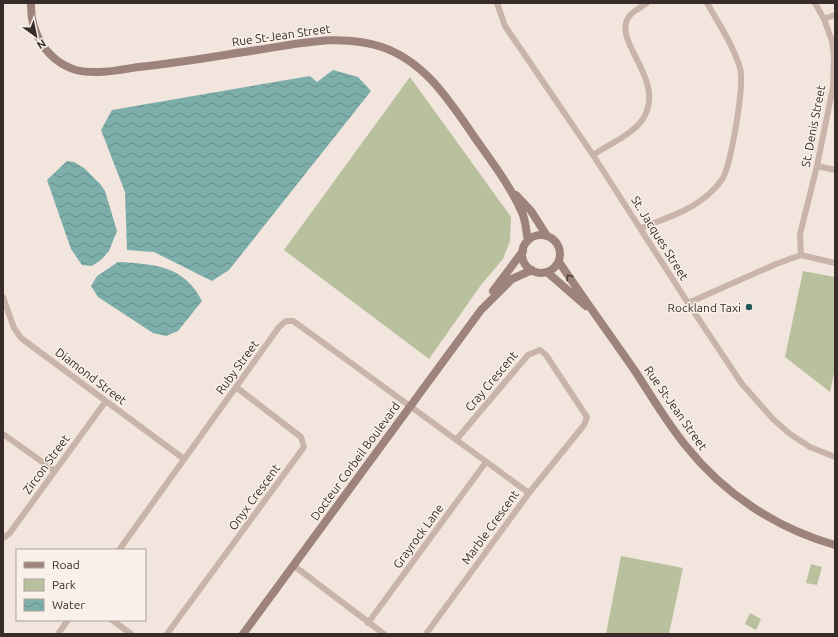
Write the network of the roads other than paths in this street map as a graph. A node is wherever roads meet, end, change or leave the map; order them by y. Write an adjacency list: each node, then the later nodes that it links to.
1 (31, 3): 12 (main road, Rue St-Jean Street)
2 (497, 3): 9 (street, St. Jacques Street)
3 (647, 3): 9 (street)
4 (707, 3): 13 (street)
5 (815, 3): 7 (street, St. Denis Street)
6 (835, 15): 7 (street)
7 (824, 19): 8 (street, St. Denis Street)
8 (834, 87): 10 (street, St. Denis Street)
9 (593, 155): 13 (street, St. Jacques Street)
10 (817, 166): 11 (street); 17 (street, St. Denis Street)
11 (835, 170)
12 (510, 189): 14 (main road, Rue St-Jean Street); 15 (main road, Rue St-Jean Street)
13 (641, 228): 24 (street, St. Jacques Street)
14 (547, 236): 15 (main road); 18 (main road, Rue St-Jean Street)
15 (528, 240): 16 (main road)
16 (523, 250): 20 (main road); 23 (main road, Docteur Corbeil Boulevard)
17 (801, 255): 19 (street); 24 (street)
18 (559, 262): 21 (main road); 25 (main road, Rue St-Jean Street, one-way to 18)
19 (835, 262)
20 (532, 270): 21 (main road); 23 (main road, Docteur Corbeil Boulevard)
21 (547, 272): 25 (main road, Rue St-Jean Street)
22 (3, 297): 27 (street, Diamond Street)
23 (487, 302): 28 (main road, Docteur Corbeil Boulevard)
24 (688, 303): 31 (street, St. Jacques Street)
25 (596, 314): 37 (main road, Rue St-Jean Street)
26 (236, 387): 28 (street, Ruby Street); 32 (street, Ruby Street); 45 (street, Onyx Crescent)
27 (106, 401): 32 (street, Diamond Street); 34 (street, Zircon Street)
28 (410, 406): 30 (street, Marble Crescent); 39 (main road, Docteur Corbeil Boulevard)
29 (3, 434): 34 (street)
30 (456, 440): 33 (street, Marble Crescent); 35 (street, Cray Crescent)
31 (835, 457)
32 (184, 459): 38 (street, Ruby Street)
33 (486, 462): 35 (street, Marble Crescent); 42 (street, Grayrock Lane)
34 (55, 471): 36 (street, Zircon Street)
35 (529, 493): 48 (street, Marble Crescent)
36 (3, 538)
37 (835, 545)
38 (120, 549)
39 (293, 565): 42 (street); 46 (main road, Docteur Corbeil Boulevard)
40 (67, 621): 43 (street)
41 (113, 621): 44 (street)
42 (368, 623): 47 (street)
43 (58, 634)
44 (130, 634)
45 (167, 634)
46 (243, 634)
47 (384, 634)
48 (426, 634)

